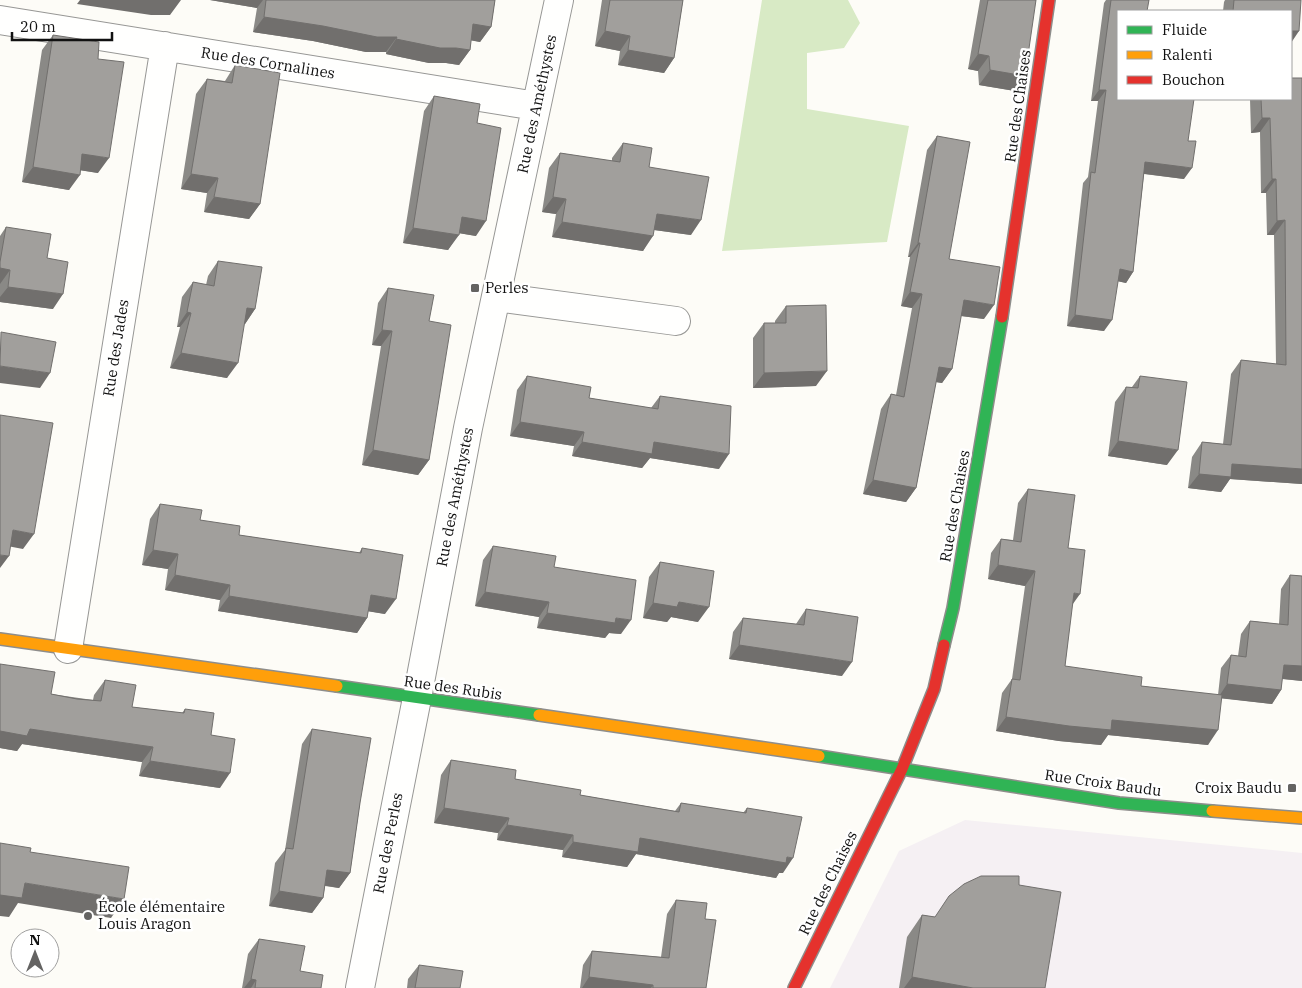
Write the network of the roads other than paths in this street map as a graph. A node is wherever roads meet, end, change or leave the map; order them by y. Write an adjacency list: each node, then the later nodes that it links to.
1 (559, 0): 5 (street, Rue des Améthystes)
2 (1049, 0): 11 (street, Rue des Chaises)
3 (0, 20): 4 (street, Rue des Cornalines)
4 (165, 46): 5 (street, Rue des Cornalines); 9 (street, Rue des Jades)
5 (536, 106): 6 (street, Rue des Améthystes)
6 (496, 297): 7 (street); 10 (street, Rue des Améthystes)
7 (676, 321)
8 (0, 639): 9 (street, Rue des Rubis)
9 (68, 649): 10 (street, Rue des Rubis)
10 (417, 698): 11 (street, Rue des Rubis); 13 (street, Rue des Perles)
11 (902, 769): 12 (street, Rue Croix Baudu); 14 (street, Rue des Chaises)
12 (1302, 818)
13 (360, 988)
14 (794, 988)

